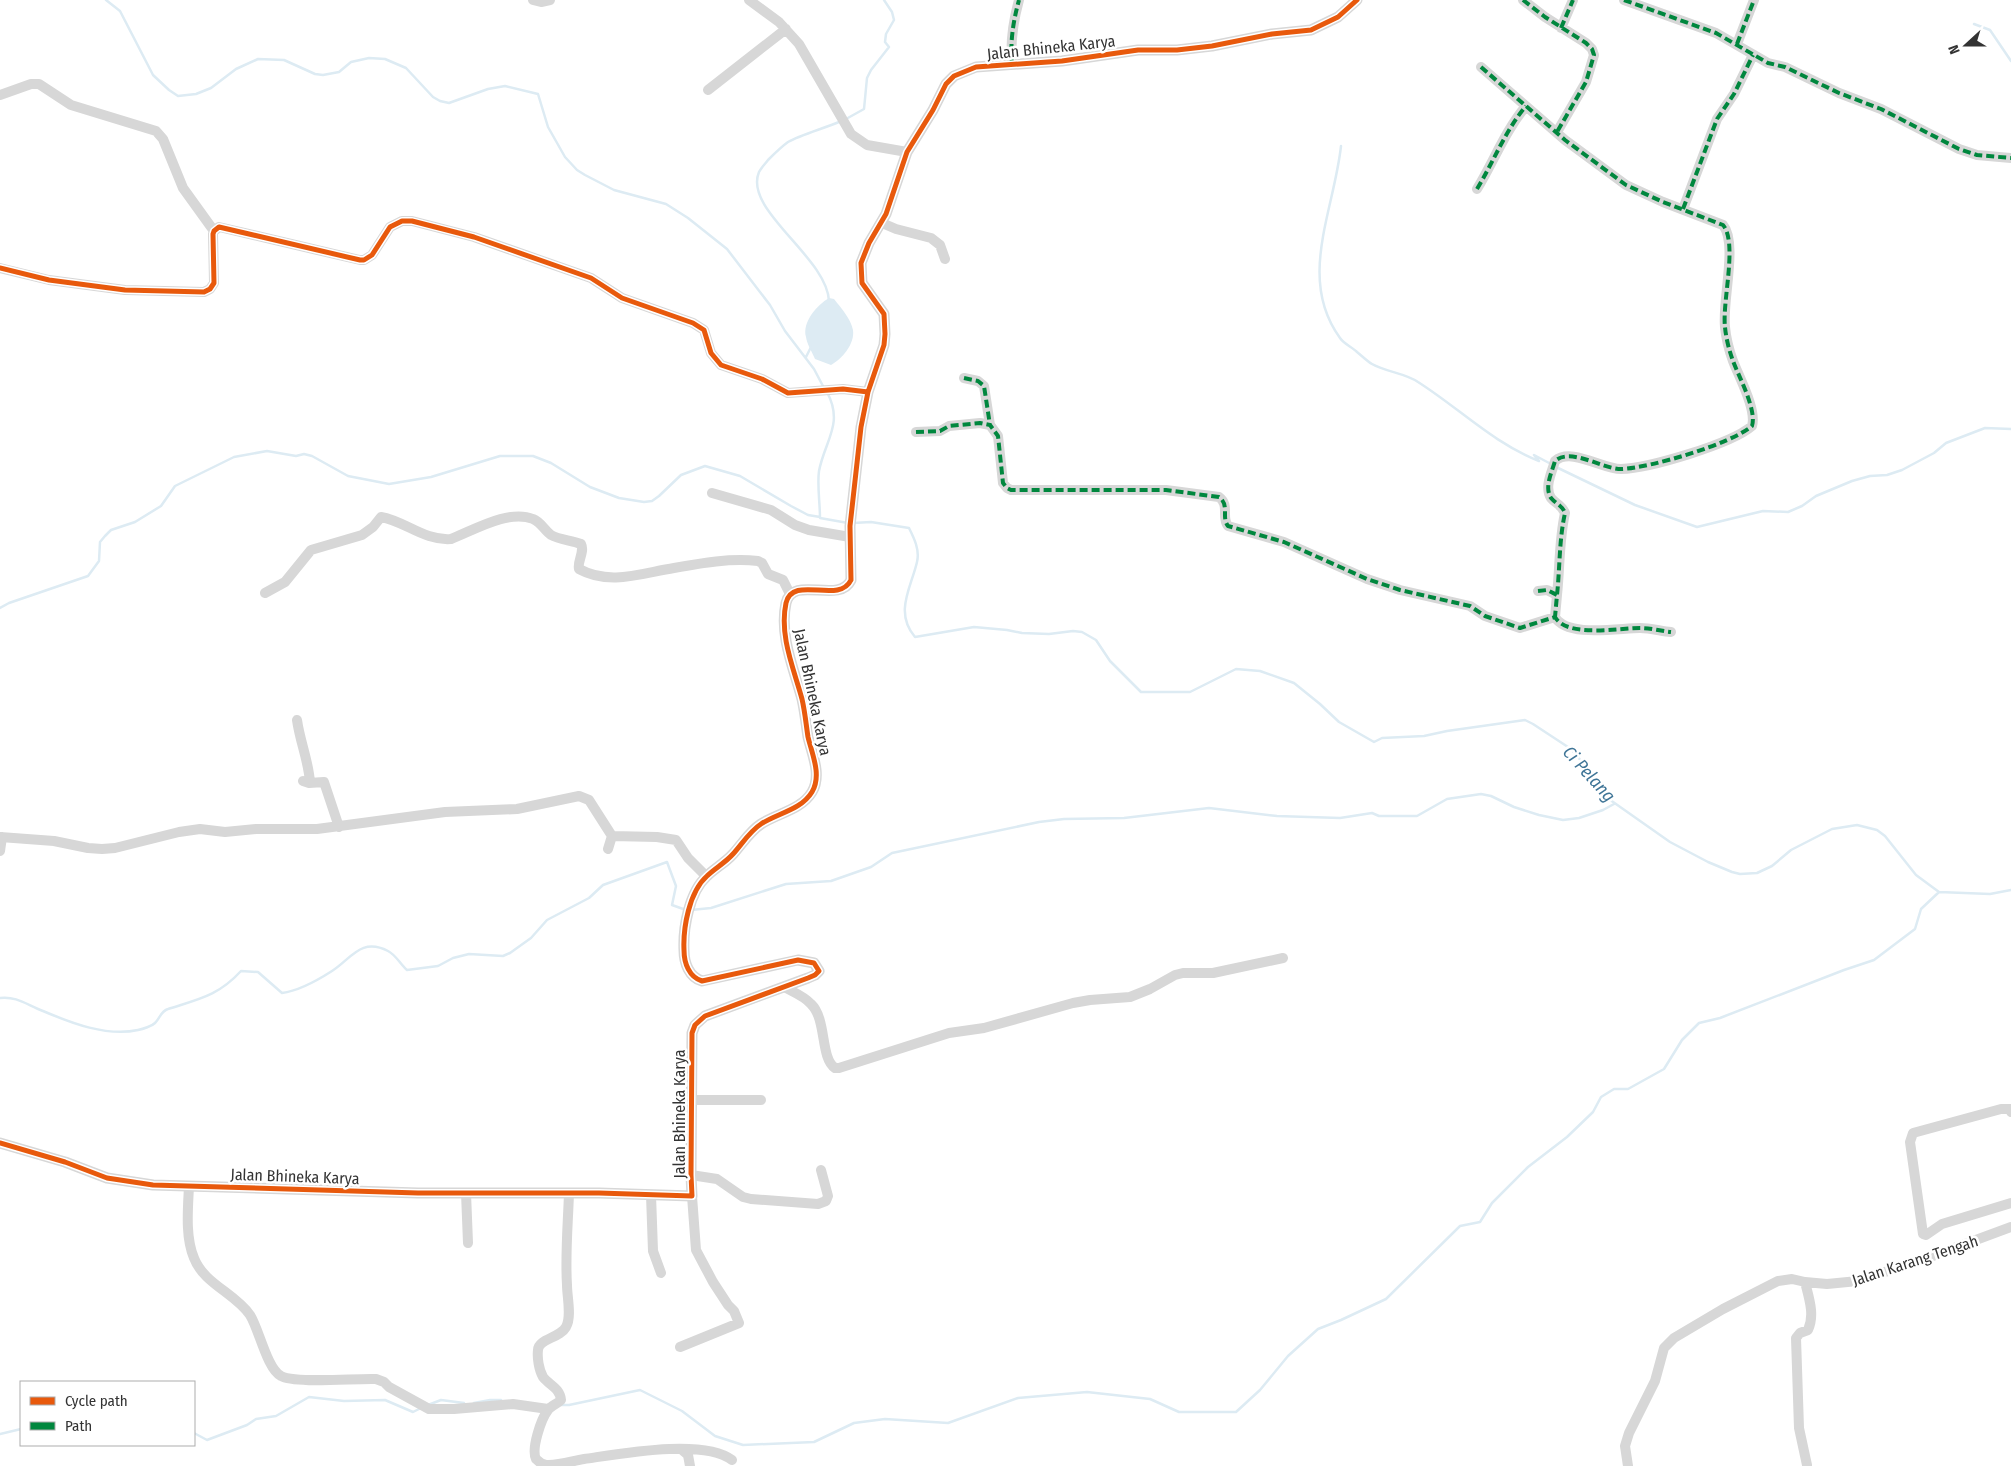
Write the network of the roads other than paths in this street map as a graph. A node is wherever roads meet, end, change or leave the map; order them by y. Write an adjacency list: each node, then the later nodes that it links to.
1 (533, 0): 2 (street)
2 (550, 0)
3 (749, 0): 11 (street)
4 (1019, 0): 14 (street)
5 (1356, 0): 14 (street, Jalan Bhineka Karya)
6 (1522, 0): 10 (street)
7 (1573, 0): 10 (street)
8 (1624, 0): 12 (street)
9 (1754, 0): 12 (street)
10 (1561, 28): 19 (street)
11 (786, 29): 16 (street); 20 (street)
12 (1737, 44): 13 (street)
13 (1753, 55): 21 (street); 23 (street)
14 (1012, 64): 20 (street, Jalan Bhineka Karya)
15 (1481, 67): 18 (street)
16 (708, 90)
17 (0, 95): 25 (street)
18 (1526, 106): 19 (street); 22 (street)
19 (1557, 132): 23 (street)
20 (908, 152): 24 (street, Jalan Bhineka Karya)
21 (2011, 158)
22 (1477, 189)
23 (1683, 209): 37 (street)
24 (882, 224): 26 (street); 29 (street, Jalan Bhineka Karya)
25 (214, 230): 27 (street); 29 (street)
26 (945, 259)
27 (0, 268)
28 (964, 378): 30 (street)
29 (868, 392): 33 (street, Jalan Bhineka Karya)
30 (990, 425): 31 (street); 38 (street)
31 (916, 432)
32 (712, 493): 33 (street)
33 (850, 537): 36 (street, Jalan Bhineka Karya)
34 (1538, 591): 37 (street)
35 (265, 593): 36 (street)
36 (790, 594): 46 (street, Jalan Bhineka Karya)
37 (1557, 595): 38 (street)
38 (1555, 617): 39 (street)
39 (1671, 632)
40 (297, 720): 41 (street)
41 (339, 827): 42 (street); 43 (street)
42 (612, 836): 44 (street); 46 (street)
43 (1, 837): 45 (street)
44 (608, 849)
45 (0, 850)
46 (706, 876): 48 (street, Jalan Bhineka Karya)
47 (1282, 958): 48 (street)
48 (784, 987): 49 (street, Jalan Bhineka Karya)
49 (691, 1100): 50 (street); 54 (street, Jalan Bhineka Karya)
50 (761, 1100)
51 (2011, 1112): 60 (street)
52 (0, 1143): 55 (street, Jalan Bhineka Karya)
53 (821, 1170): 54 (street)
54 (690, 1175): 59 (street, Jalan Bhineka Karya)
55 (189, 1186): 56 (street, Jalan Bhineka Karya); 66 (street)
56 (466, 1193): 57 (street, Jalan Bhineka Karya); 62 (street)
57 (569, 1193): 58 (street, Jalan Bhineka Karya); 66 (street)
58 (651, 1194): 59 (street, Jalan Bhineka Karya); 63 (street)
59 (692, 1196): 65 (street)
60 (2011, 1203)
61 (2011, 1227): 64 (street, Jalan Karang Tengah)
62 (468, 1243)
63 (661, 1273)
64 (1805, 1282): 69 (street); 71 (street, Jalan Karang Tengah)
65 (680, 1347)
66 (548, 1409): 67 (street)
67 (682, 1449): 68 (street); 70 (street)
68 (732, 1460)
69 (1807, 1465)
70 (690, 1466)
71 (1628, 1466)

